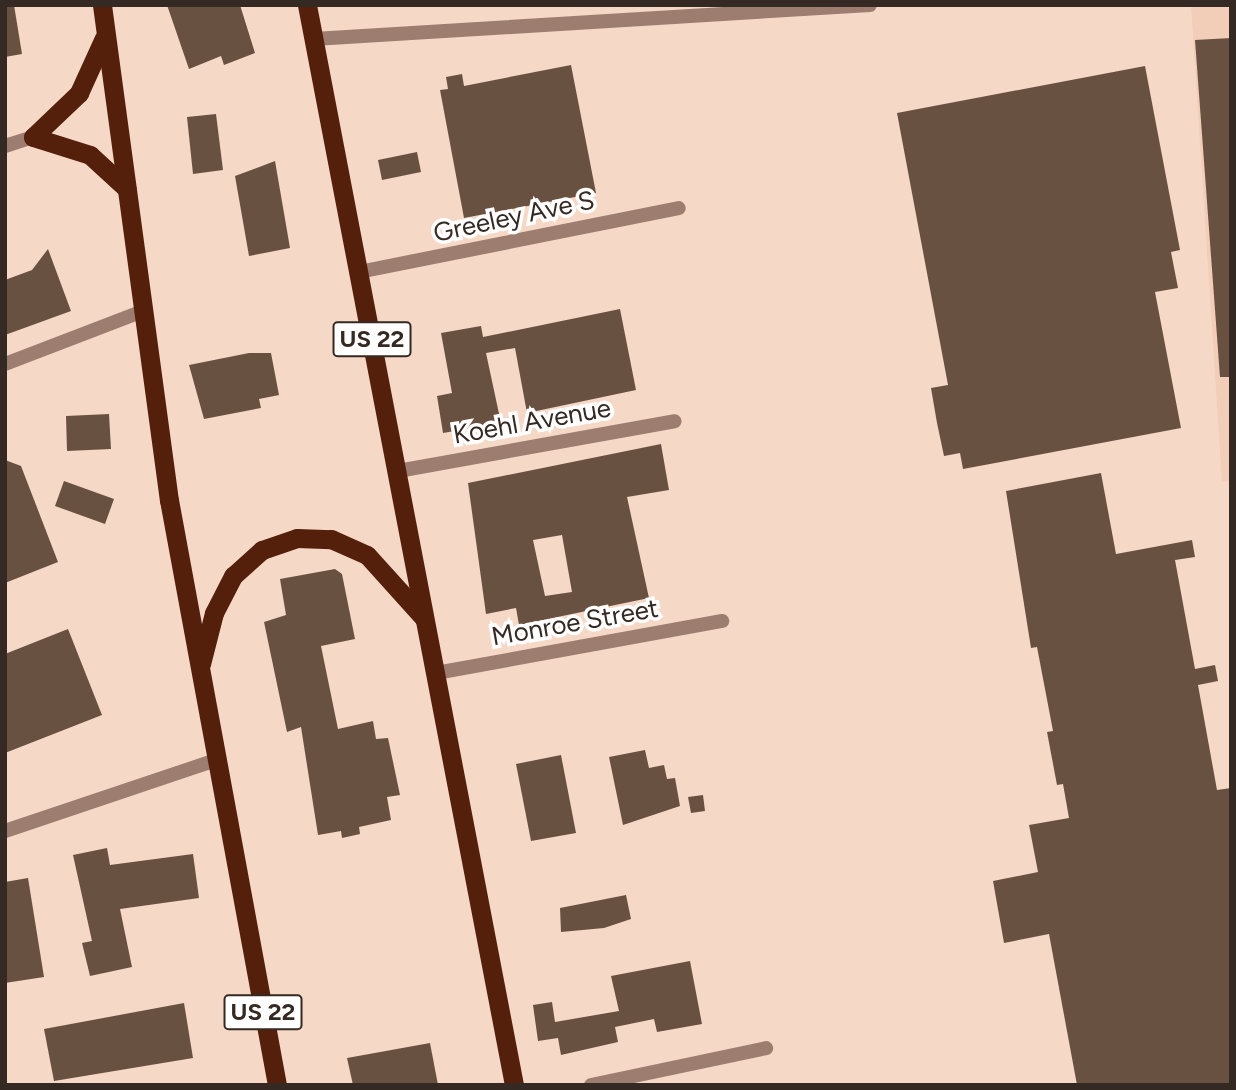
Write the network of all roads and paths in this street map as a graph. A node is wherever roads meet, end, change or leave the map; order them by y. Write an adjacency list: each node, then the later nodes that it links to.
1 (102, 5): 4 (highway, US 22)
2 (307, 5): 5 (highway, US 22)
3 (870, 5): 5 (street)
4 (106, 33): 6 (highway); 8 (highway, US 22)
5 (314, 39): 10 (highway, US 22)
6 (33, 136): 7 (street); 8 (highway)
7 (5, 146)
8 (127, 189): 11 (highway, US 22)
9 (679, 208): 10 (street, Greeley Ave S)
10 (359, 272): 14 (highway, US 22)
11 (143, 311): 12 (street); 18 (highway, US 22)
12 (5, 364)
13 (675, 421): 14 (street, Koehl Avenue)
14 (398, 471): 16 (highway, US 22)
15 (722, 621): 17 (street, Monroe Street)
16 (427, 622): 17 (highway, US 22); 18 (highway)
17 (436, 673): 23 (highway, US 22)
18 (199, 674): 19 (highway, US 22)
19 (216, 760): 20 (street); 22 (highway, US 22)
20 (5, 831)
21 (766, 1048): 24 (street)
22 (277, 1085)
23 (514, 1085)
24 (591, 1085)

